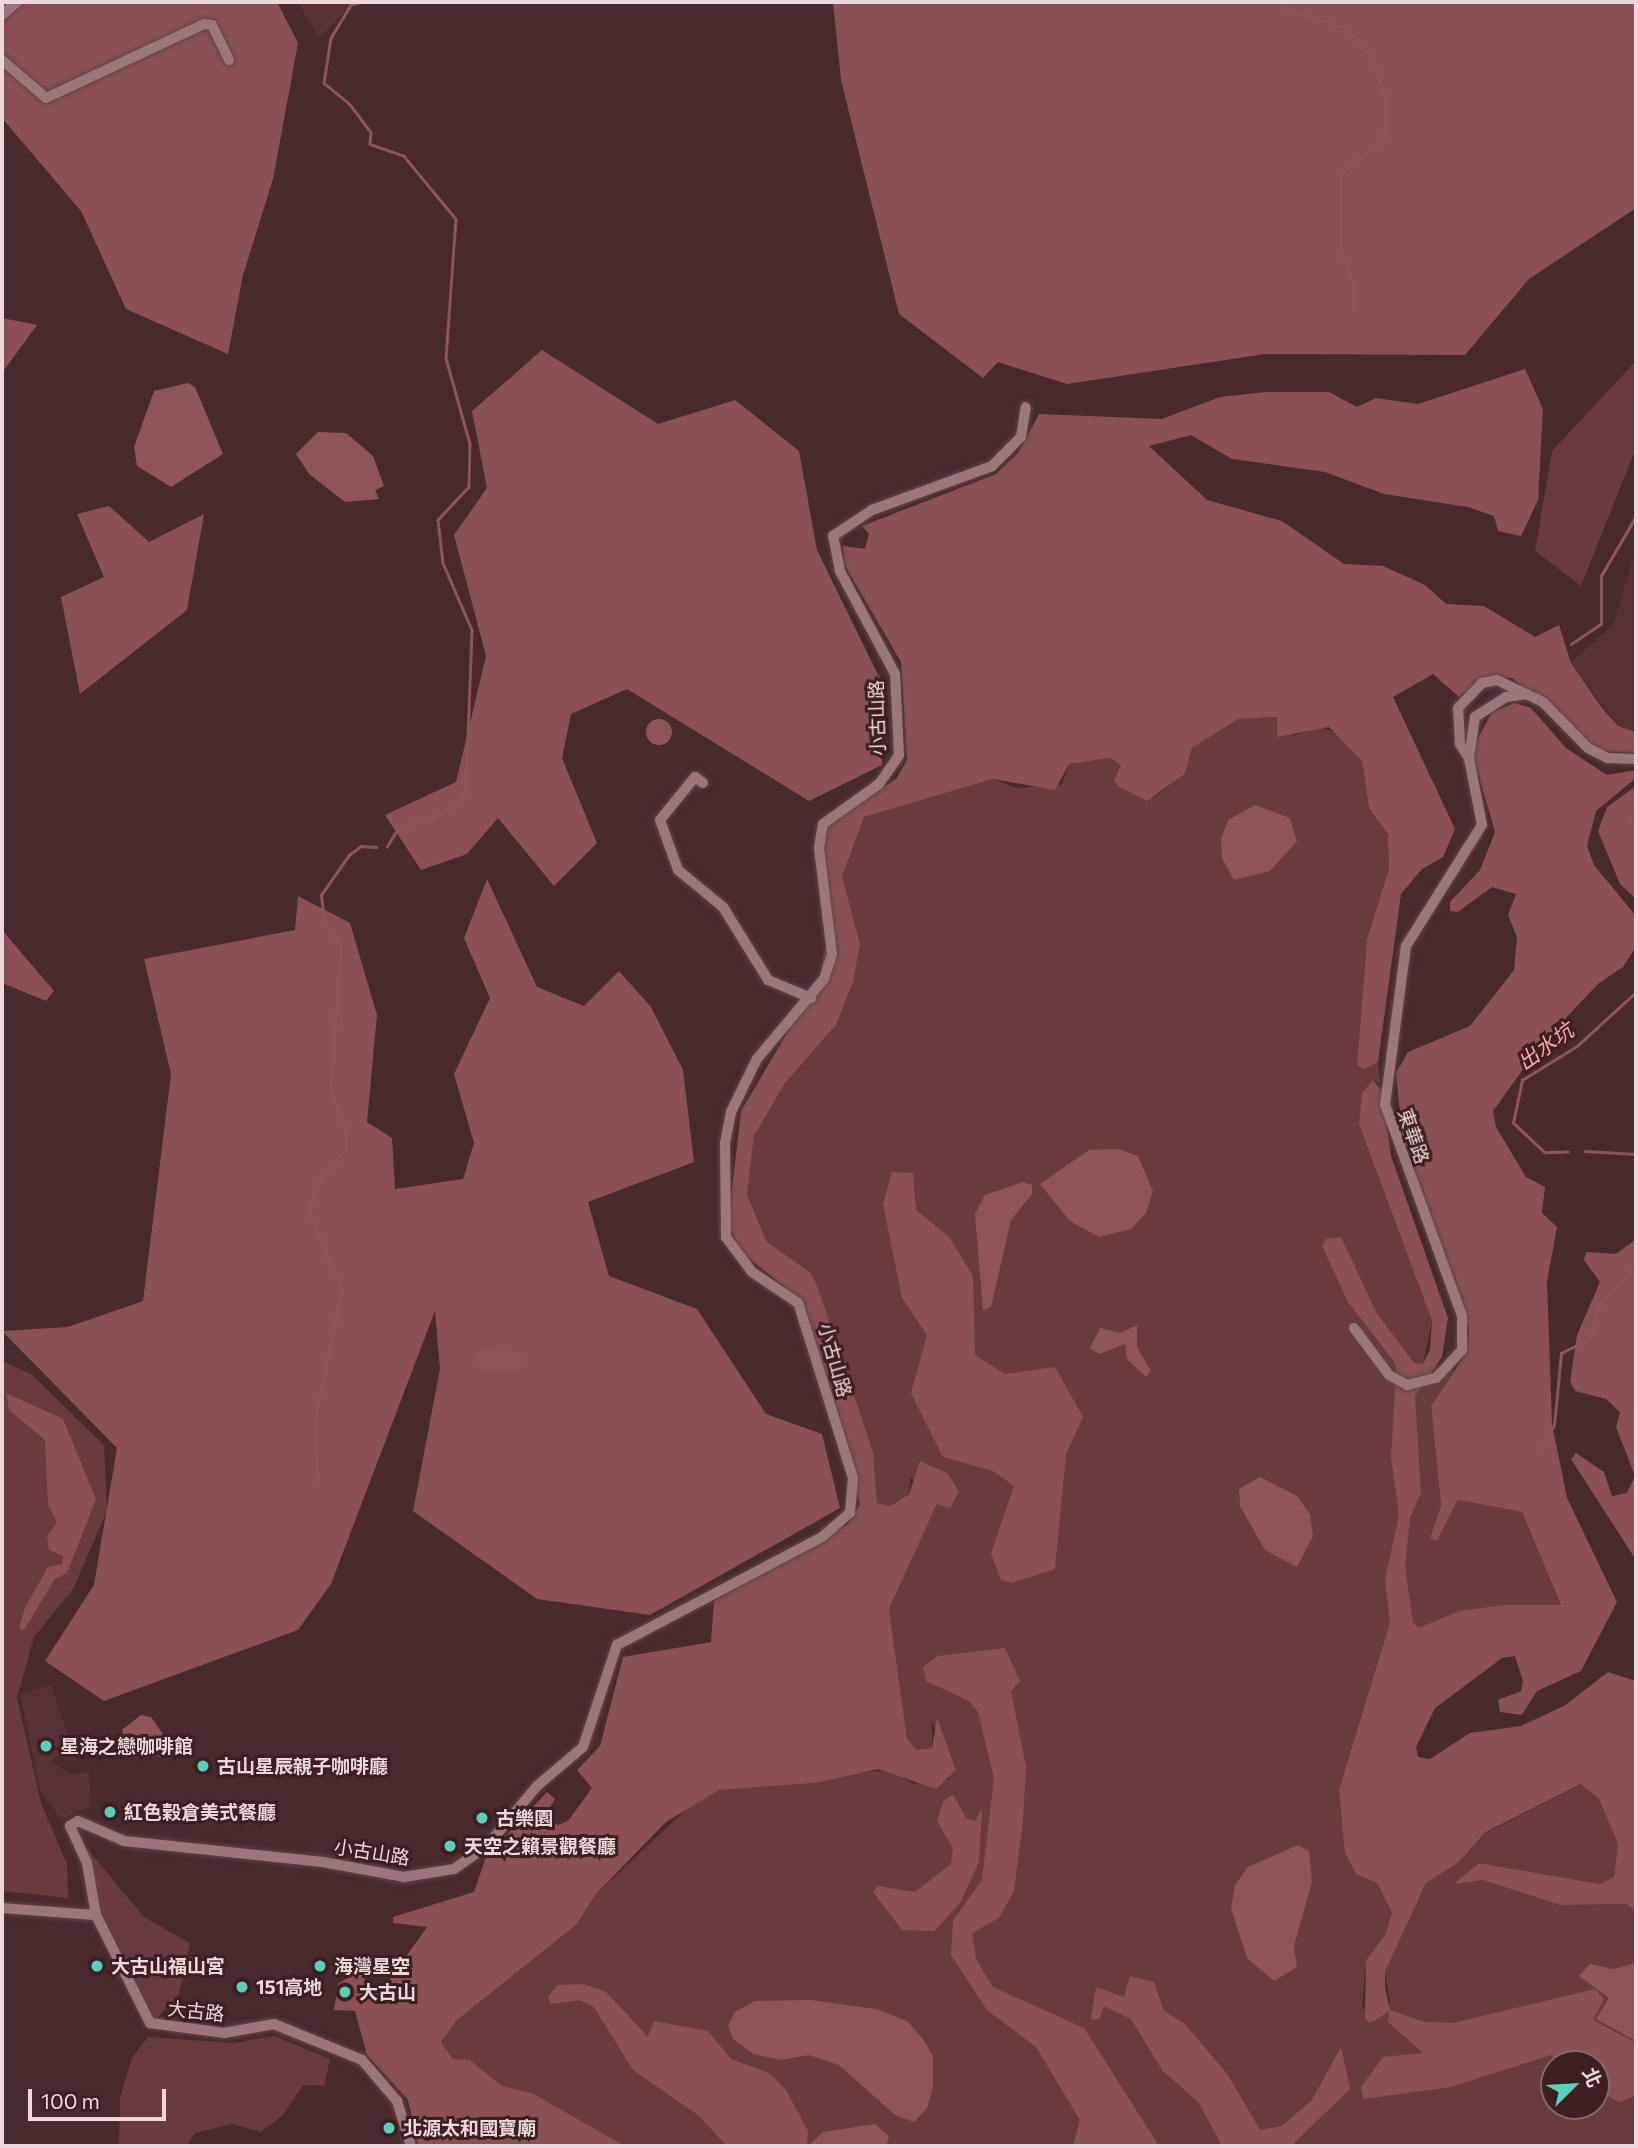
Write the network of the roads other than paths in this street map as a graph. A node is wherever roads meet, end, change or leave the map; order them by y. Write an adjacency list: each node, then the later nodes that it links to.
1 (17, 2): 2 (street)
2 (2, 16)
3 (2, 60): 4 (street)
4 (229, 60)
5 (1026, 407): 10 (street, 小古山路)
6 (1527, 694): 7 (street, 東華路); 7 (street, 東華路); 8 (street, 東華路)
7 (1469, 758): 11 (street, 東華路)
8 (1636, 759)
9 (703, 783): 10 (street)
10 (811, 998): 13 (street, 小古山路)
11 (1354, 1328)
12 (2, 1908): 13 (street)
13 (96, 1915): 14 (street, 大古路)
14 (411, 2146)

